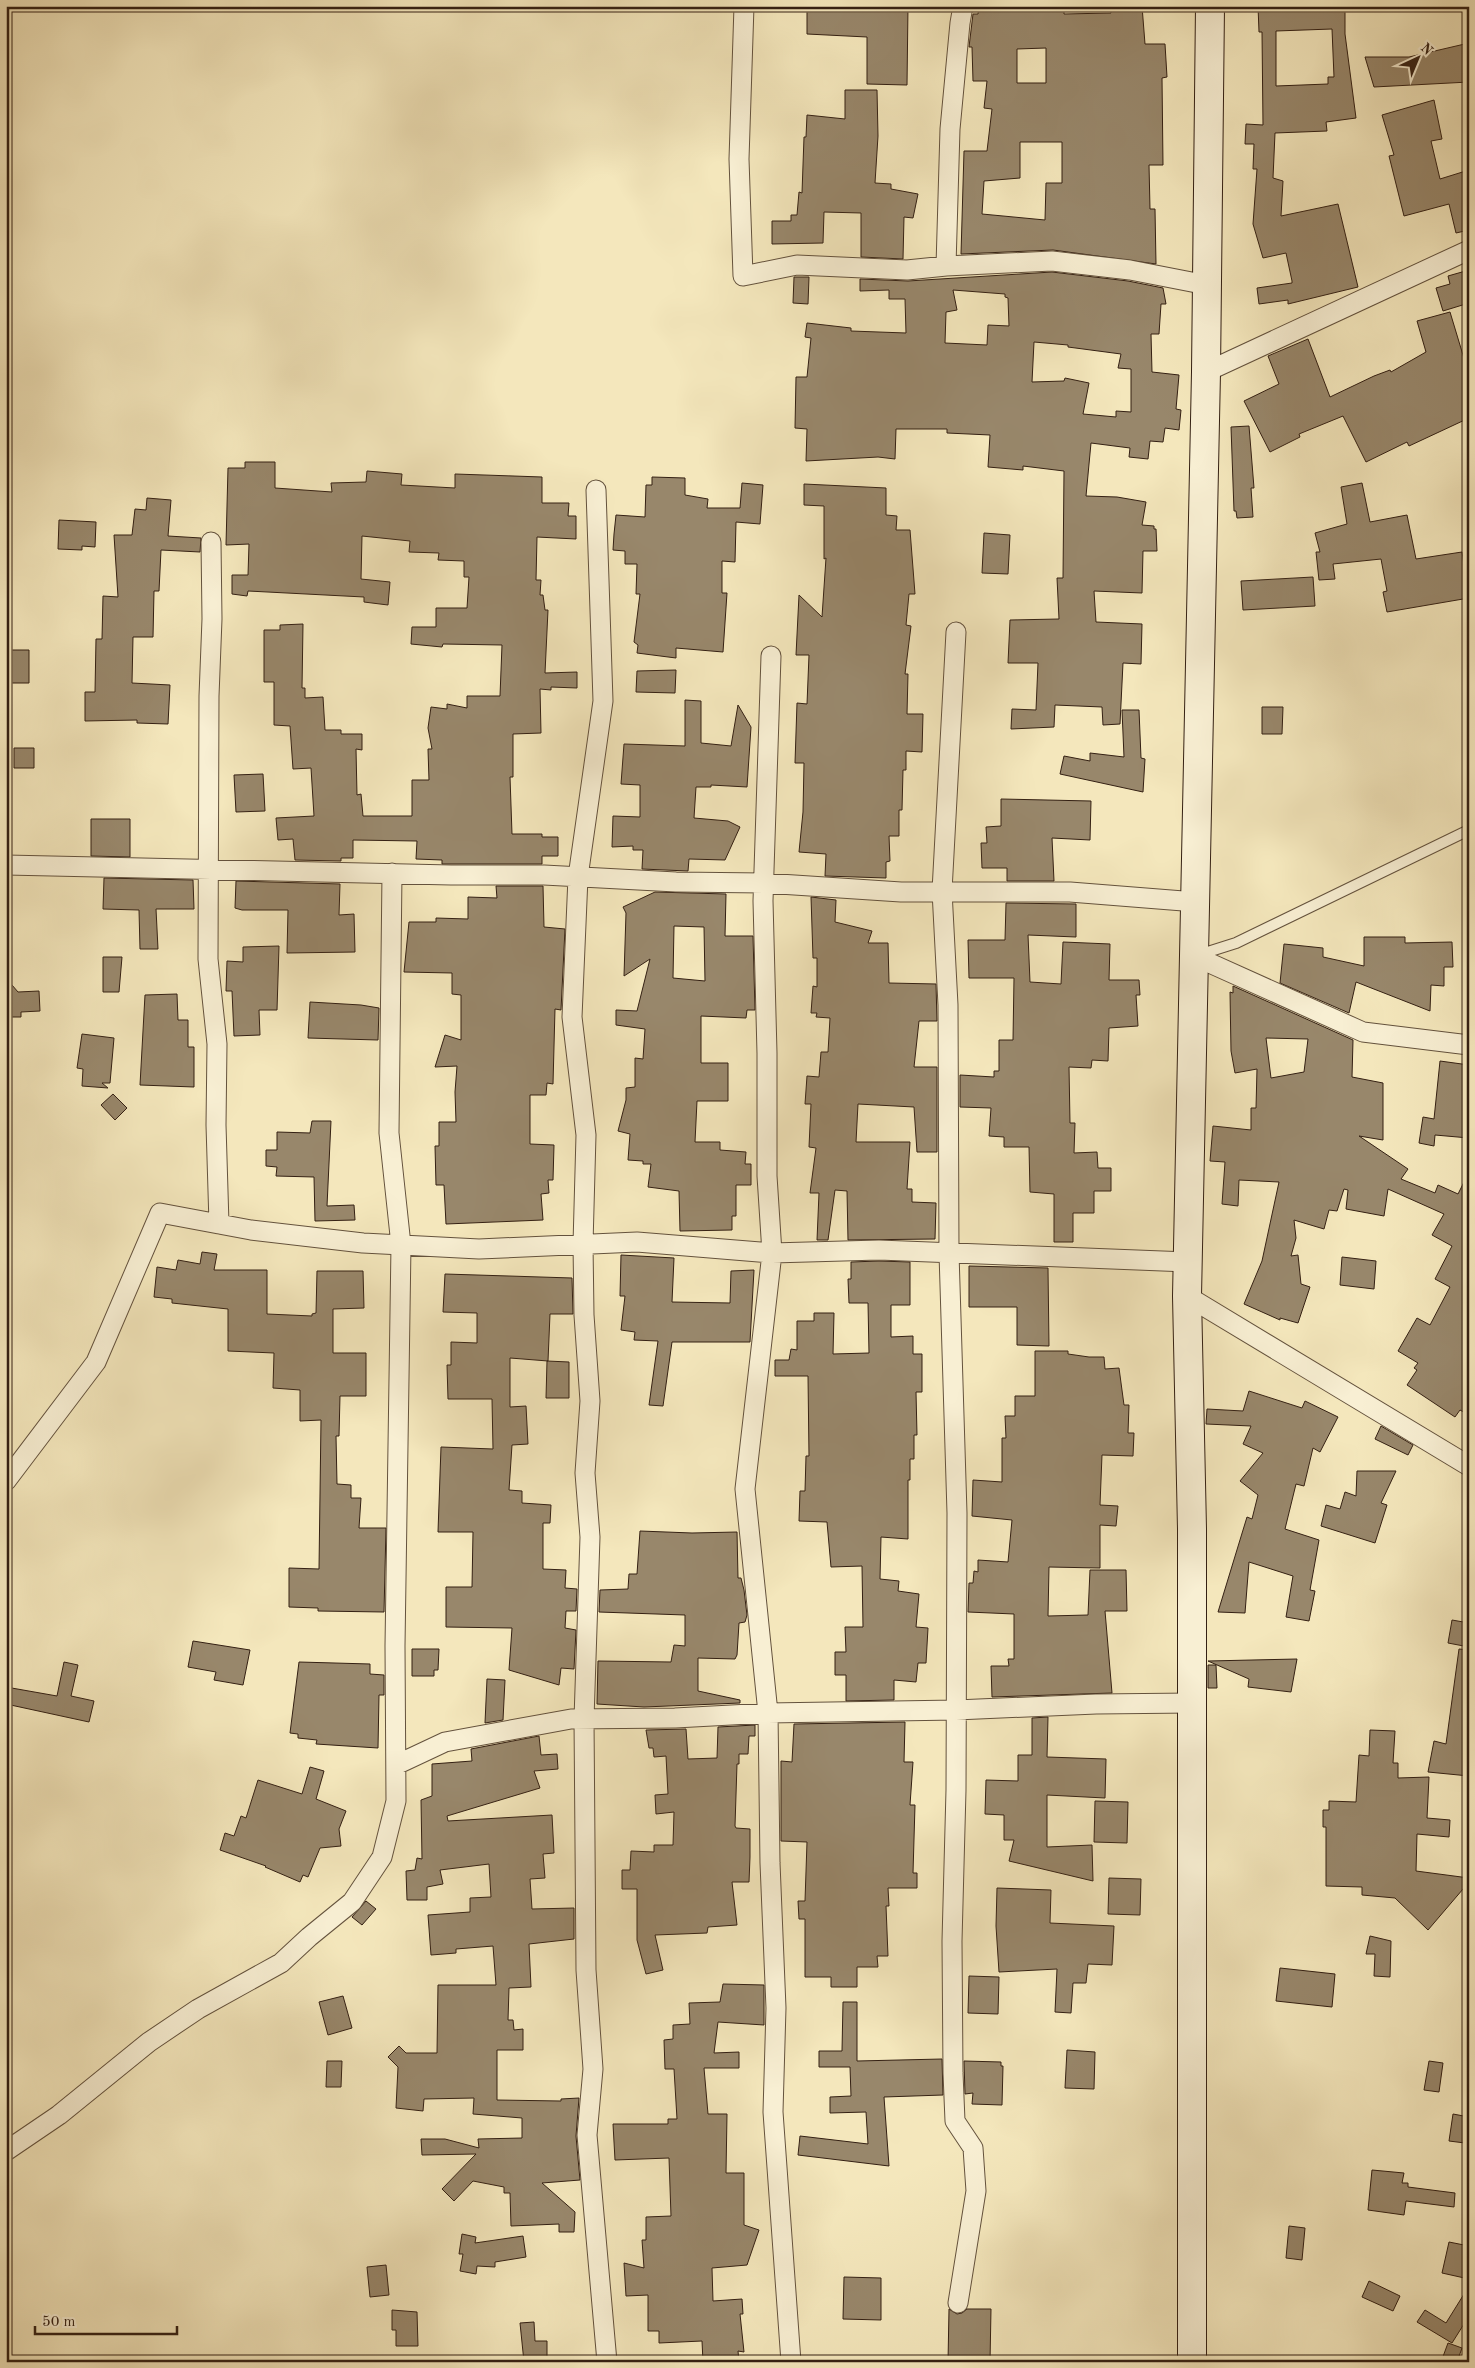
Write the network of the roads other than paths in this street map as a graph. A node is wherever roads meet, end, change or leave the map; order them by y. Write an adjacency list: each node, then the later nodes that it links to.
1 (744, 6): 5 (street)
2 (963, 6): 5 (street)
3 (1210, 6): 6 (street)
4 (1469, 250): 7 (street)
5 (946, 266): 6 (street)
6 (1206, 285): 7 (street)
7 (1206, 372): 19 (street)
8 (596, 490): 16 (street)
9 (211, 542): 14 (street)
10 (956, 632): 18 (street)
11 (771, 656): 17 (street)
12 (1469, 830): 20 (lane)
13 (6, 865): 14 (street)
14 (210, 870): 15 (street); 22 (street)
15 (392, 874): 16 (street); 24 (street)
16 (578, 877): 17 (street); 23 (street)
17 (764, 883): 18 (street); 25 (street)
18 (942, 891): 19 (street); 26 (street)
19 (1196, 902): 20 (street)
20 (1194, 956): 21 (street); 27 (street)
21 (1469, 1045)
22 (219, 1224): 24 (street); 30 (street)
23 (584, 1244): 24 (street); 25 (street); 34 (street)
24 (401, 1245): 35 (street)
25 (772, 1253): 26 (street); 33 (street)
26 (949, 1253): 27 (street); 32 (street)
27 (1188, 1262): 28 (street)
28 (1187, 1296): 29 (street); 31 (street)
29 (1469, 1466)
30 (6, 1481)
31 (1192, 1703): 32 (street); 40 (street)
32 (956, 1710): 33 (street); 37 (street)
33 (768, 1713): 34 (street); 39 (street)
34 (584, 1719): 35 (street); 38 (street)
35 (396, 1765): 36 (street)
36 (6, 2151)
37 (958, 2304)
38 (607, 2362)
39 (791, 2362)
40 (1192, 2362)

